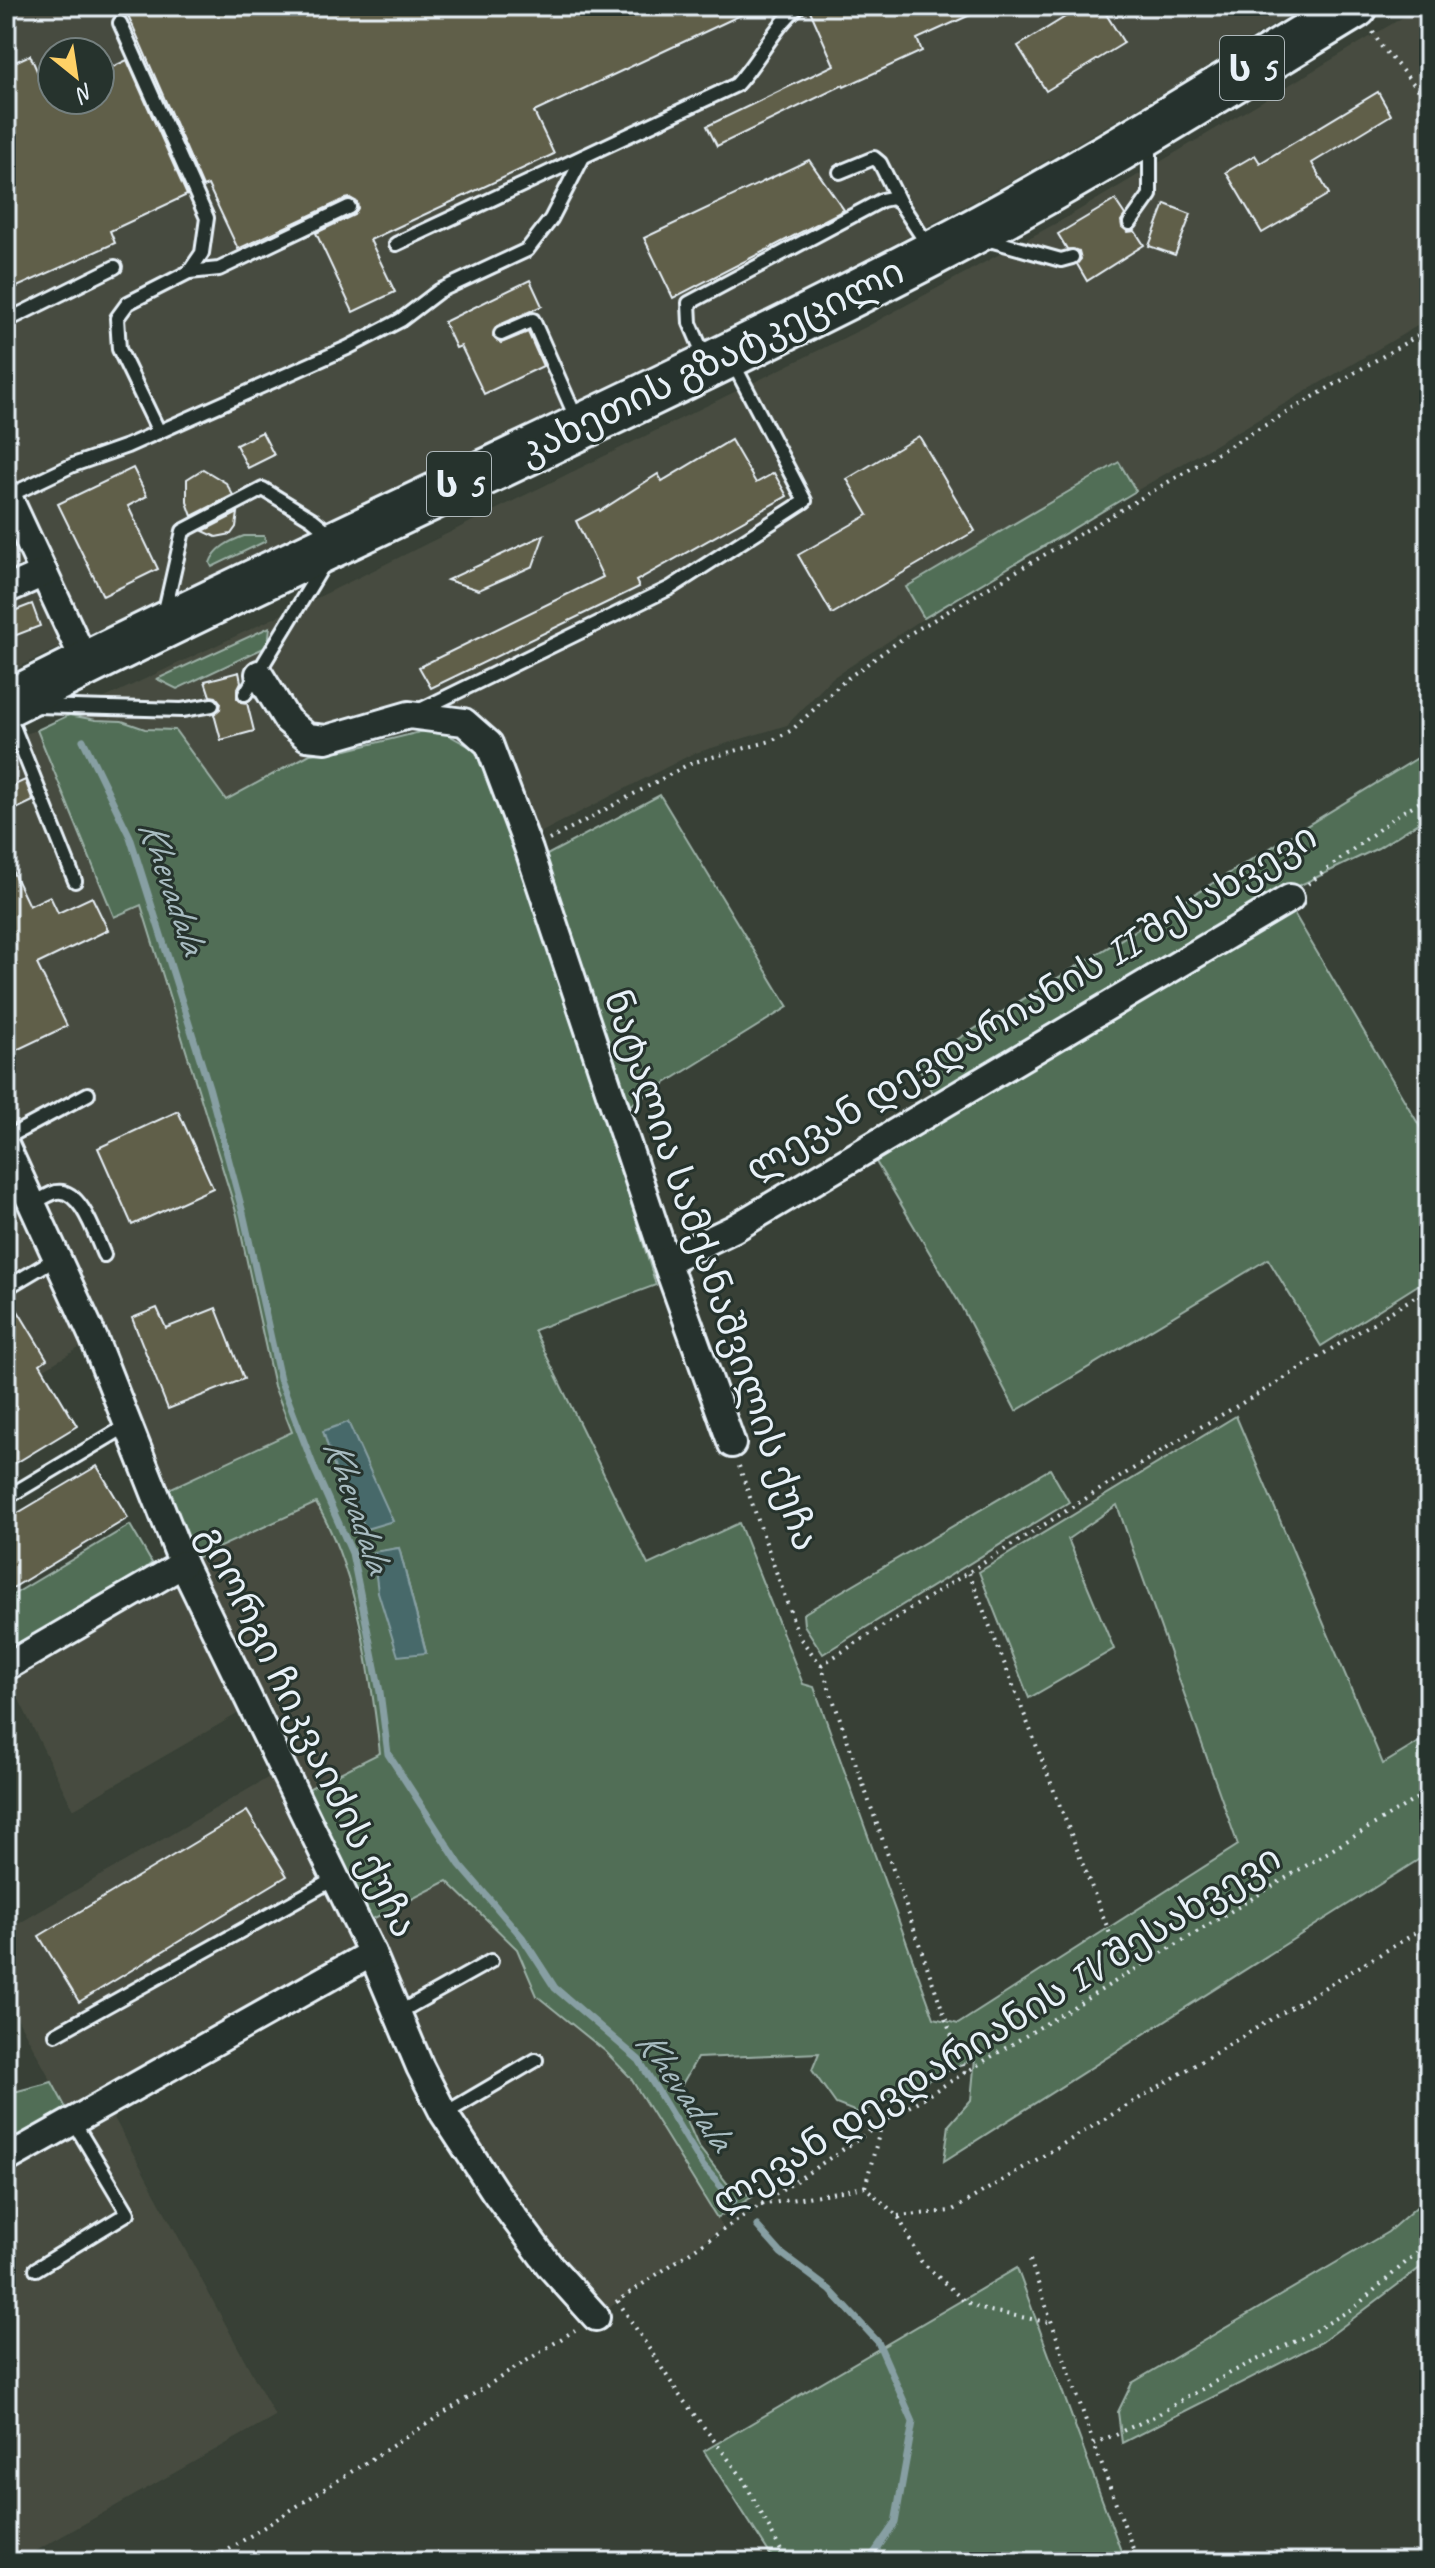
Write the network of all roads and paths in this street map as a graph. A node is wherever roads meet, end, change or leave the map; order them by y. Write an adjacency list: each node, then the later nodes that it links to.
1 (799, 6): 6 (lane)
2 (1362, 16): 4 (path); 5 (highway, კახეთის გზატკეცილი / ს 5)
3 (120, 23): 15 (lane)
4 (1429, 102)
5 (1149, 131): 10 (lane); 12 (highway, კახეთის გზატკეცილი / ს 5)
6 (583, 157): 11 (lane); 21 (lane)
7 (840, 172): 8 (lane)
8 (900, 203): 12 (lane); 19 (lane)
9 (349, 207): 15 (lane)
10 (1130, 223)
11 (396, 244)
12 (950, 244): 13 (lane); 19 (highway, კახეთის გზატკეცილი / ს 5)
13 (1072, 257)
14 (115, 267): 16 (lane)
15 (189, 272): 21 (lane)
16 (6, 321)
17 (1429, 329): 33 (path)
18 (501, 334): 20 (lane)
19 (718, 360): 20 (highway, კახეთის გზატკეცილი / ს 5); 31 (lane)
20 (580, 426): 23 (highway, კახეთის გზატკეცილი / ს 5)
21 (159, 432): 22 (lane)
22 (7, 494): 24 (street)
23 (339, 541): 26 (highway, კახეთის გზატკეცილი / ს 5); 26 (lane); 28 (lane, ნატალია სამქანაშვილის ქუჩა)
24 (44, 573): 25 (street); 27 (street)
25 (6, 590)
26 (160, 629): 27 (highway, კახეთის გზატკეცილი / ს 5)
27 (86, 664): 30 (highway, კახეთის გზატკეცილი / ს 5)
28 (252, 684): 31 (street, ნატალია სამქანაშვილის ქუჩა)
29 (212, 705): 30 (lane)
30 (6, 706): 34 (lane)
31 (409, 715): 33 (street, ნატალია სამქანაშვილის ქუჩა)
32 (1429, 797): 35 (path, ლევან დევდარიანის II შესახვევი)
33 (529, 850): 42 (street, ნატალია სამქანაშვილის ქუჩა)
34 (75, 881)
35 (1290, 898): 42 (street, ლევან დევდარიანის II შესახვევი)
36 (88, 1094): 37 (lane)
37 (6, 1138)
38 (10, 1164): 39 (street, გიორგი ჩიკვაიძის ქუჩა)
39 (33, 1203): 40 (lane); 41 (street, გიორგი ჩიკვაიძის ქუჩა)
40 (104, 1255)
41 (59, 1257): 43 (lane); 45 (street, გიორგი ჩიკვაიძის ქუჩა)
42 (666, 1261): 46 (street, ნატალია სამქანაშვილის ქუჩა)
43 (6, 1288)
44 (1429, 1288): 49 (path)
45 (128, 1425): 47 (lane); 48 (street, გიორგი ჩიკვაიძის ქუჩა)
46 (732, 1444): 50 (path, ნატალია სამქანაშვილის ქუჩა)
47 (6, 1498)
48 (183, 1564): 51 (street); 53 (street, გიორგი ჩიკვაიძის ქუჩა)
49 (969, 1573): 50 (path); 57 (path)
50 (821, 1665): 61 (path, ნატალია სამქანაშვილის ქუჩა)
51 (6, 1667)
52 (1429, 1791): 57 (path, ლევან დევდარიანის IV შესახვევი)
53 (336, 1878): 55 (street, გიორგი ჩიკვაიძის ქუჩა); 59 (lane)
54 (1429, 1925): 68 (path)
55 (372, 1953): 58 (street, გიორგი ჩიკვაიძის ქუჩა); 63 (street)
56 (491, 1961): 58 (lane)
57 (1126, 1975): 61 (path, ლევან დევდარიანის IV შესახვევი)
58 (398, 2013): 62 (street, გიორგი ჩიკვაიძის ქუჩა)
59 (56, 2034)
60 (536, 2060): 62 (lane)
61 (965, 2074): 64 (path, ლევან დევდარიანის IV შესახვევი)
62 (444, 2114): 73 (street, გიორგი ჩიკვაიძის ქუჩა)
63 (73, 2121): 65 (street); 71 (lane)
64 (882, 2123): 66 (path); 67 (path, ლევან დევდარიანის IV შესახვევი)
65 (6, 2159)
66 (865, 2187): 67 (path); 68 (path)
67 (757, 2206): 72 (path, ლევან დევდარიანის IV შესახვევი)
68 (898, 2216): 74 (path)
69 (1429, 2242): 75 (path)
70 (1030, 2260): 74 (path)
71 (36, 2269)
72 (618, 2301): 73 (path, ლევან დევდარიანის IV შესახვევი); 77 (path)
73 (596, 2317): 76 (path, ლევან დევდარიანის IV შესახვევი)
74 (1052, 2323): 75 (path)
75 (1094, 2444): 78 (path)
76 (209, 2562)
77 (787, 2562)
78 (1138, 2562)

